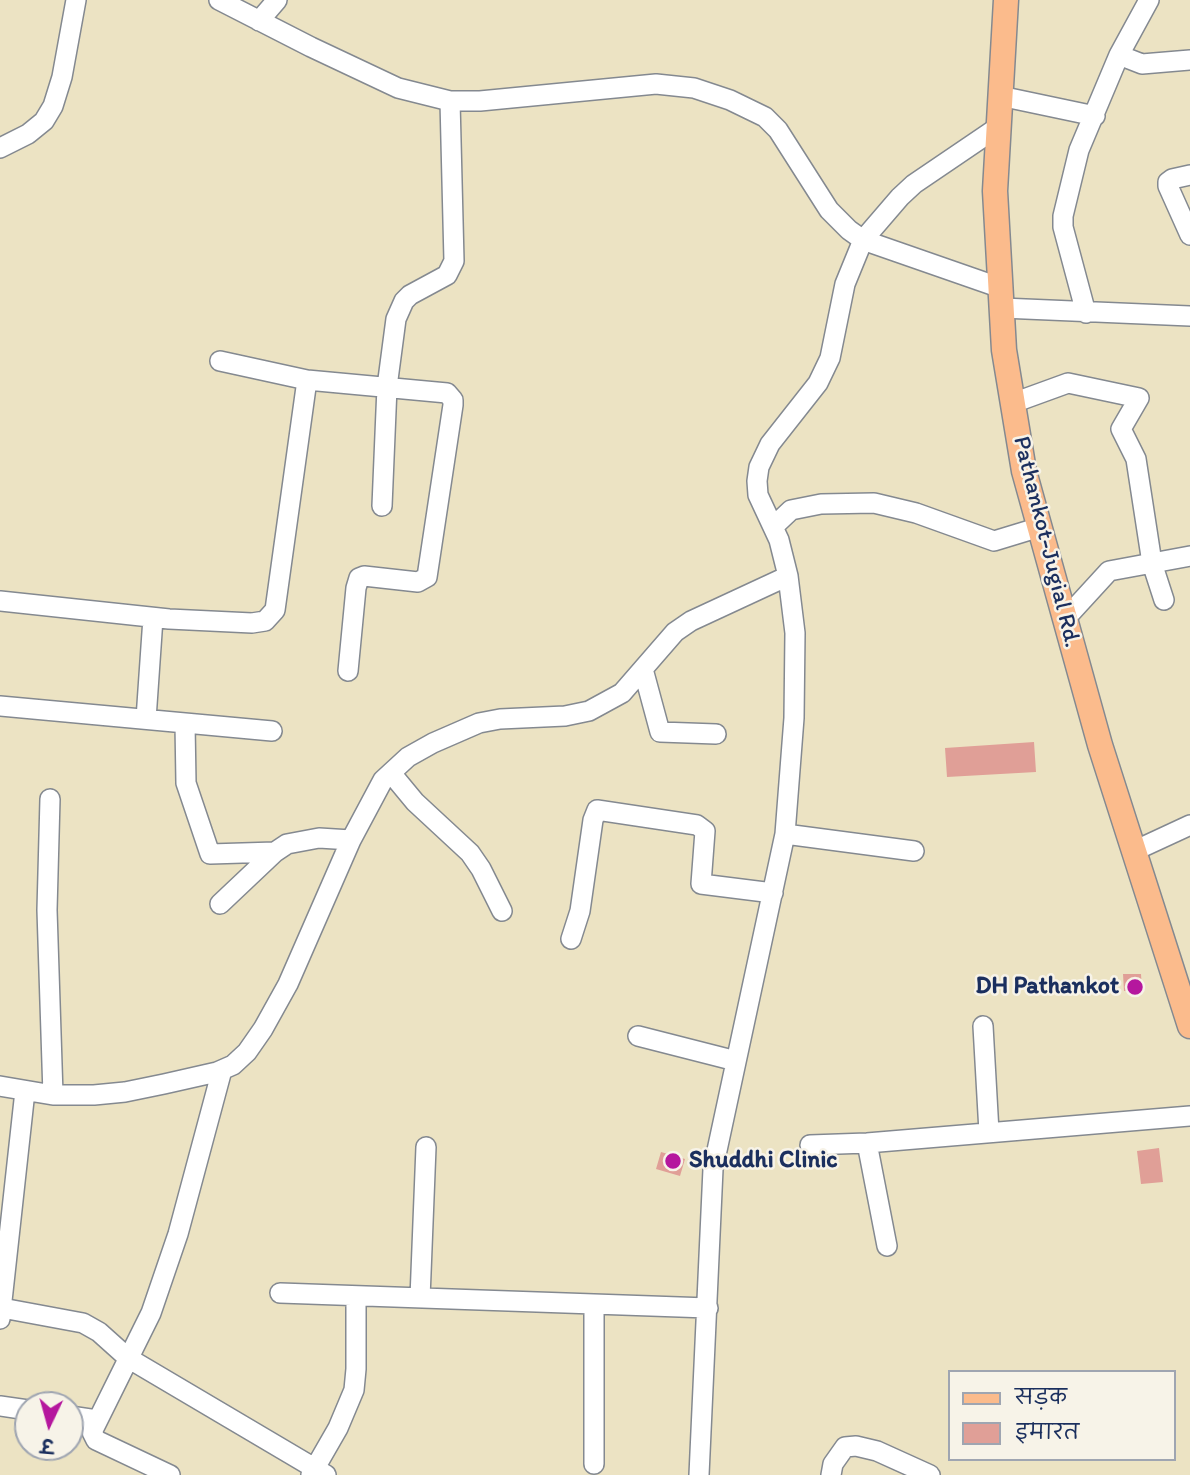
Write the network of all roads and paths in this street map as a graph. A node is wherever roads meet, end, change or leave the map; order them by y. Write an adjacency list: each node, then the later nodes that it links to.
1 (76, 0): 13 (street)
2 (219, 0): 6 (street)
3 (277, 0): 6 (street)
4 (1006, 0): 9 (main road, Pathankot-Jugial Rd.)
5 (1149, 0): 7 (street)
6 (259, 21): 10 (street)
7 (1119, 55): 8 (street); 11 (street)
8 (1190, 61)
9 (1000, 96): 11 (street); 12 (main road, Pathankot-Jugial Rd.)
10 (450, 101): 16 (street); 22 (street)
11 (1095, 116): 18 (street)
12 (998, 127): 16 (street); 17 (main road, Pathankot-Jugial Rd.)
13 (0, 148)
14 (1190, 175): 15 (street)
15 (1190, 235)
16 (863, 240): 17 (street); 25 (street)
17 (1001, 298): 18 (street); 23 (main road, Pathankot-Jugial Rd.)
18 (1086, 313): 19 (street)
19 (1190, 316)
20 (220, 361): 21 (street)
21 (307, 380): 22 (street); 32 (street)
22 (387, 387): 24 (street); 35 (street)
23 (1013, 403): 26 (main road, Pathankot-Jugial Rd.); 28 (street)
24 (382, 506)
25 (773, 527): 26 (street); 29 (street)
26 (1040, 527): 33 (main road, Pathankot-Jugial Rd.)
27 (1190, 556): 28 (street)
28 (1152, 563): 30 (street); 33 (street)
29 (788, 576): 34 (street); 44 (street)
30 (1164, 600)
31 (0, 601): 32 (street)
32 (153, 618): 37 (street)
33 (1066, 619): 47 (main road, Pathankot-Jugial Rd.)
34 (643, 669): 40 (street); 41 (street)
35 (348, 671)
36 (0, 706): 37 (street)
37 (146, 719): 38 (street)
38 (185, 724): 39 (street); 48 (street)
39 (272, 731)
40 (716, 734)
41 (391, 773): 45 (street); 51 (street)
42 (50, 799): 60 (street)
43 (1190, 825): 47 (street)
44 (785, 834): 46 (street); 49 (street)
45 (351, 840): 48 (street); 57 (street)
46 (914, 851)
47 (1134, 851): 54 (main road, Pathankot-Jugial Rd.)
48 (275, 852): 50 (street)
49 (773, 893): 52 (street); 56 (street)
50 (220, 904)
51 (502, 911)
52 (571, 939)
53 (983, 1026): 62 (street)
54 (1190, 1027)
55 (638, 1036): 56 (street)
56 (736, 1061): 71 (street)
57 (222, 1070): 60 (street); 73 (street)
58 (0, 1086): 59 (street)
59 (25, 1091): 60 (street); 72 (street)
60 (53, 1095)
61 (1190, 1115): 62 (street)
62 (989, 1132): 63 (street)
63 (867, 1143): 64 (street); 66 (street)
64 (810, 1145)
65 (426, 1147): 69 (street)
66 (887, 1246)
67 (280, 1293): 68 (street)
68 (356, 1296): 69 (street); 77 (street)
69 (420, 1298): 70 (street)
70 (594, 1304): 71 (street); 76 (street)
71 (708, 1308): 79 (street)
72 (1, 1313): 73 (street)
73 (128, 1358): 75 (street); 77 (street)
74 (84, 1418): 75 (street)
75 (97, 1420): 78 (street)
76 (594, 1464)
77 (318, 1473)
78 (170, 1475)
79 (699, 1475)
80 (831, 1475): 81 (street)
81 (930, 1475)

